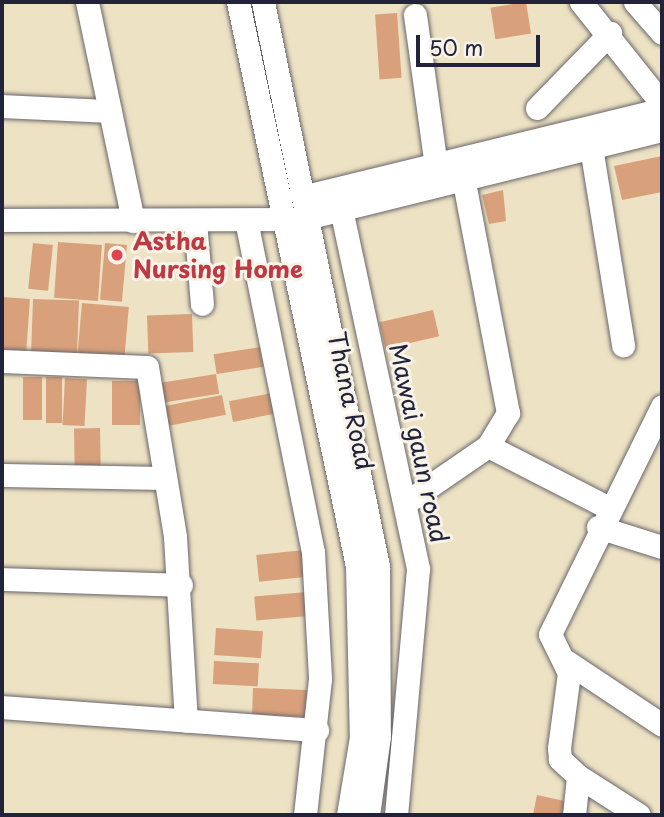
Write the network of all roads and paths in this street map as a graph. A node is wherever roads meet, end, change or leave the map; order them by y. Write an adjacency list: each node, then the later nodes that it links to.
1 (87, 2): 14 (street)
2 (581, 2): 7 (street)
3 (635, 2): 8 (street)
4 (264, 5): 5 (street); 9 (street, Thana Road)
5 (240, 7): 10 (street, Thana Road)
6 (415, 15): 17 (street)
7 (610, 33): 12 (street); 13 (street)
8 (662, 33)
9 (280, 79): 10 (street); 19 (street, Thana Road)
10 (257, 84): 21 (street, Thana Road)
11 (2, 106): 14 (street)
12 (662, 106): 18 (street)
13 (537, 108)
14 (110, 111): 25 (street)
15 (662, 130): 16 (street)
16 (591, 147): 18 (street); 27 (street)
17 (436, 166): 18 (street); 19 (street)
18 (462, 171): 20 (street); 32 (street)
19 (308, 206): 20 (street); 31 (street, Thana Road)
20 (341, 209): 29 (street, Mawai gaun road)
21 (287, 219): 24 (street); 31 (street, Thana Road)
22 (2, 220): 25 (street)
23 (195, 220): 24 (street); 25 (street); 26 (street)
24 (246, 220): 44 (street)
25 (133, 221)
26 (202, 304)
27 (622, 345)
28 (2, 360): 34 (street)
29 (385, 405): 31 (street); 35 (street, Mawai gaun road)
30 (662, 406): 36 (street)
31 (339, 423): 47 (street, Thana Road); 48 (street, Thana Road)
32 (488, 446): 35 (street); 36 (street)
33 (2, 475): 34 (street)
34 (164, 478): 39 (street)
35 (408, 501): 49 (street, Mawai gaun road)
36 (603, 517): 37 (street); 40 (street)
37 (662, 547)
38 (2, 579): 39 (street)
39 (181, 585): 42 (street)
40 (565, 661): 43 (street); 45 (street)
41 (2, 707): 42 (street)
42 (186, 721): 44 (street)
43 (662, 725)
44 (317, 730): 46 (street)
45 (578, 776): 50 (street); 51 (street)
46 (305, 815)
47 (348, 815)
48 (369, 815)
49 (396, 815)
50 (574, 815)
51 (639, 815)

